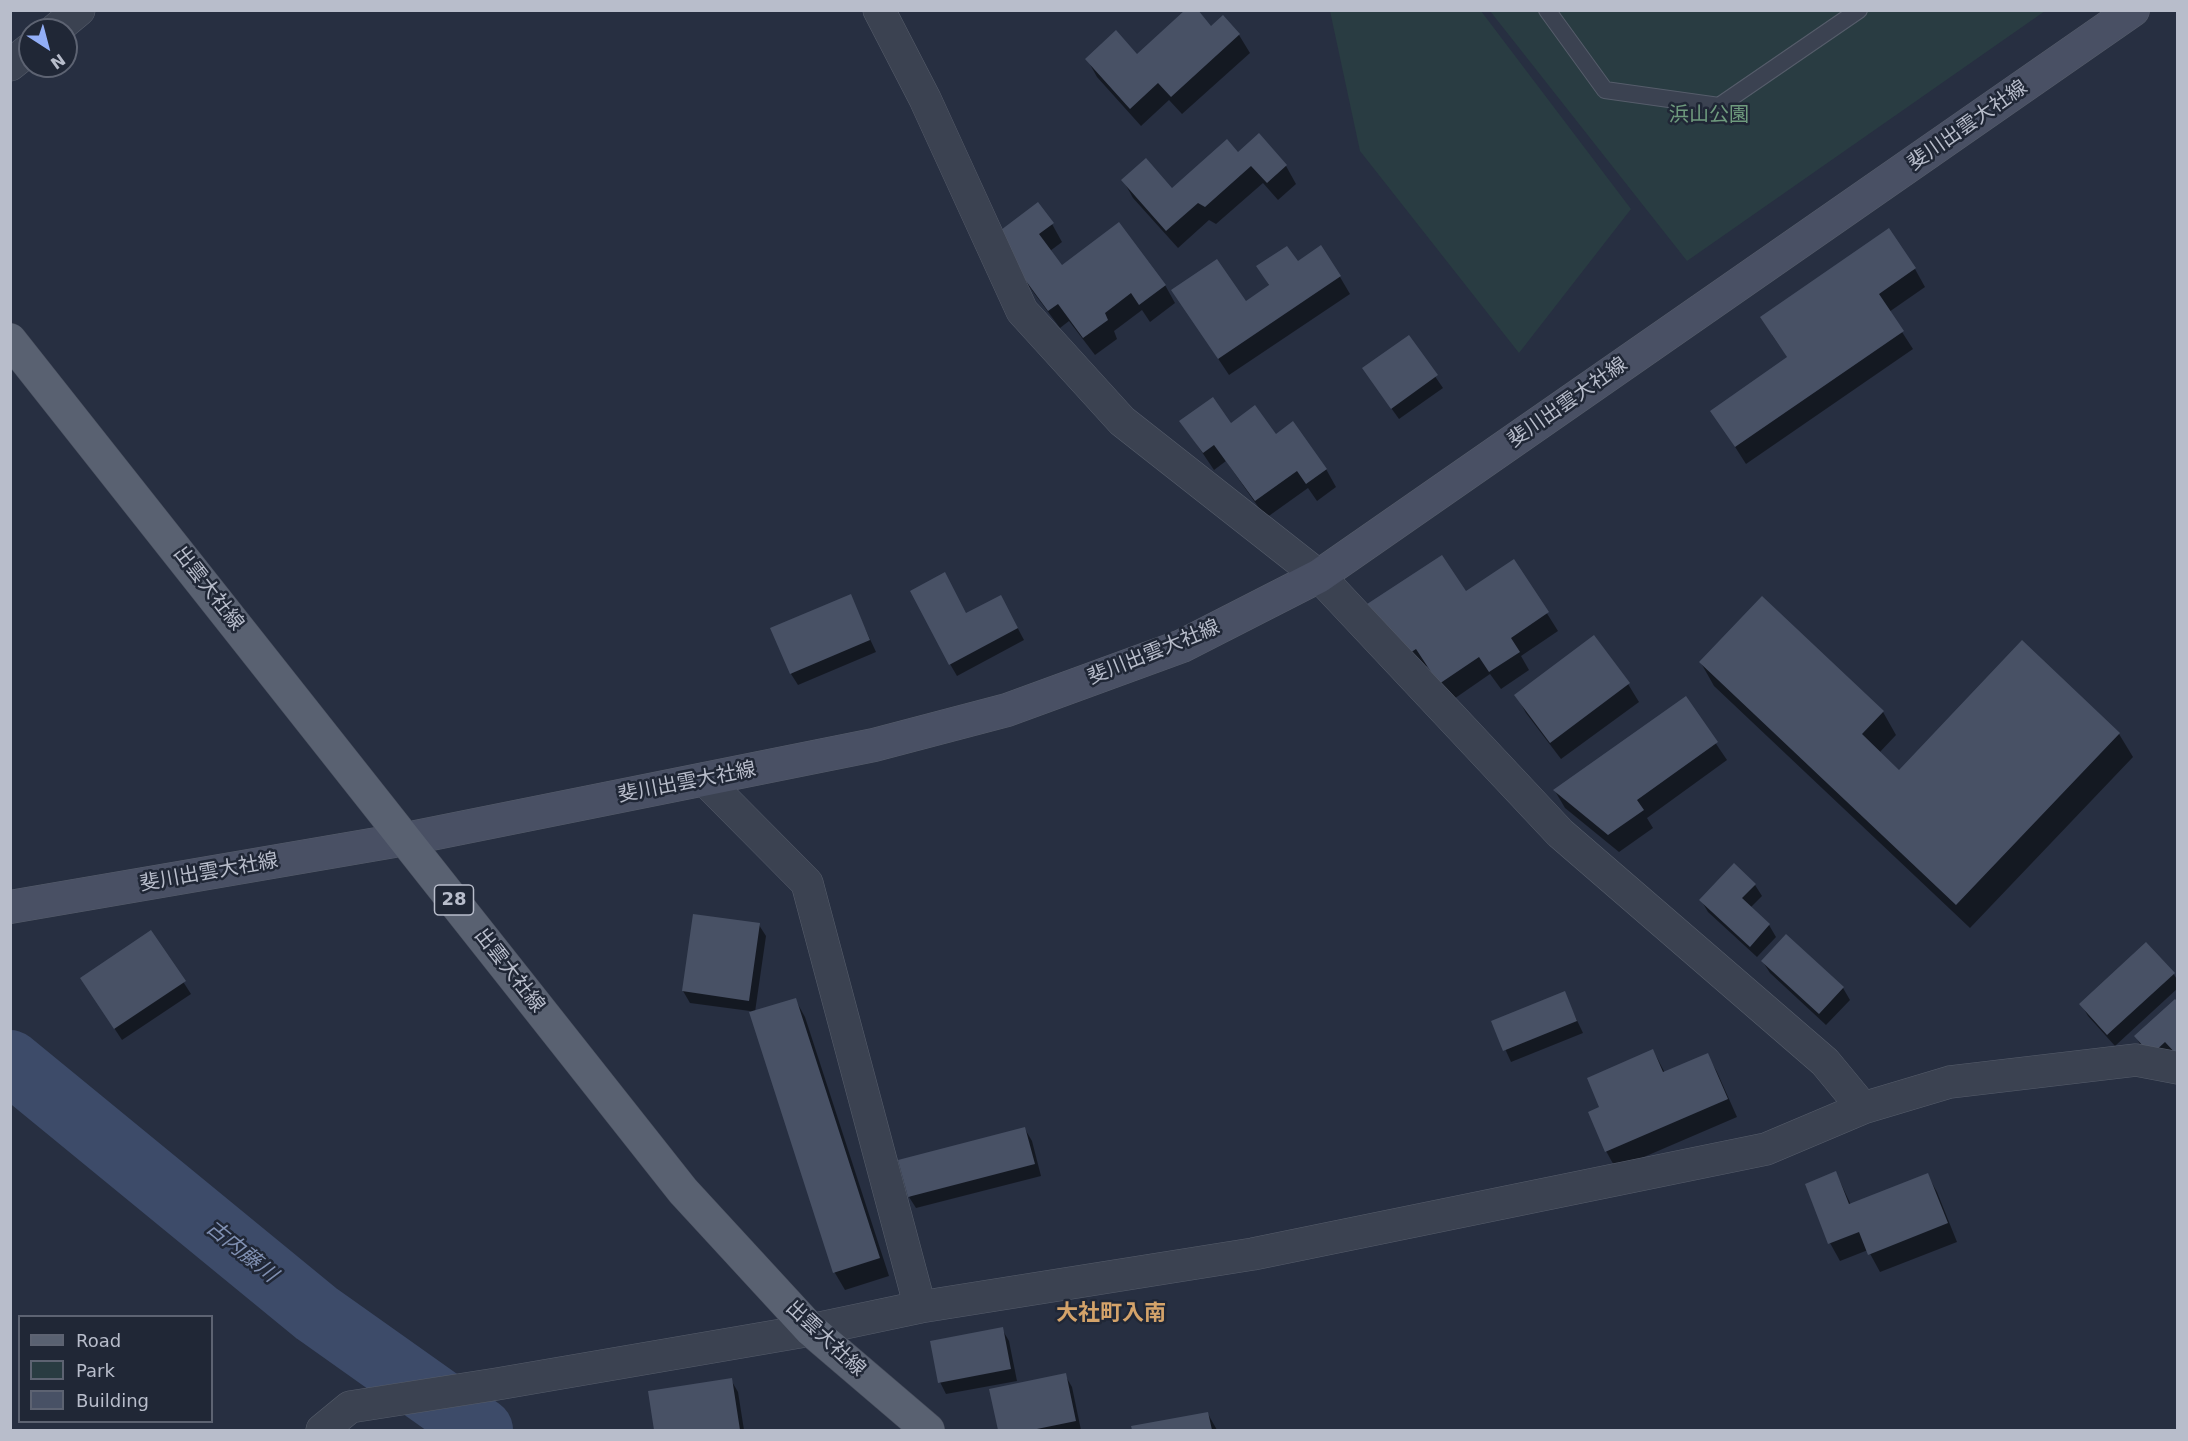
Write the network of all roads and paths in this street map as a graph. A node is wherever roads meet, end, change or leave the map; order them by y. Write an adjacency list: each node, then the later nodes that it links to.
1 (879, 10): 6 (street)
2 (1547, 10): 3 (lane)
3 (1859, 10)
4 (2133, 10): 6 (main road, 斐川出雲大社線)
5 (10, 340): 8 (main road, 出雲大社線 / 28)
6 (1319, 576): 7 (main road, 斐川出雲大社線); 11 (street)
7 (704, 779): 8 (main road, 斐川出雲大社線); 12 (street)
8 (406, 839): 9 (main road, 斐川出雲大社線); 13 (main road, 出雲大社線 / 28)
9 (10, 907)
10 (2178, 1068): 11 (street)
11 (1863, 1108): 12 (street)
12 (920, 1306): 13 (street)
13 (811, 1330): 14 (street); 15 (main road, 出雲大社線 / 28)
14 (329, 1425)
15 (928, 1431)

